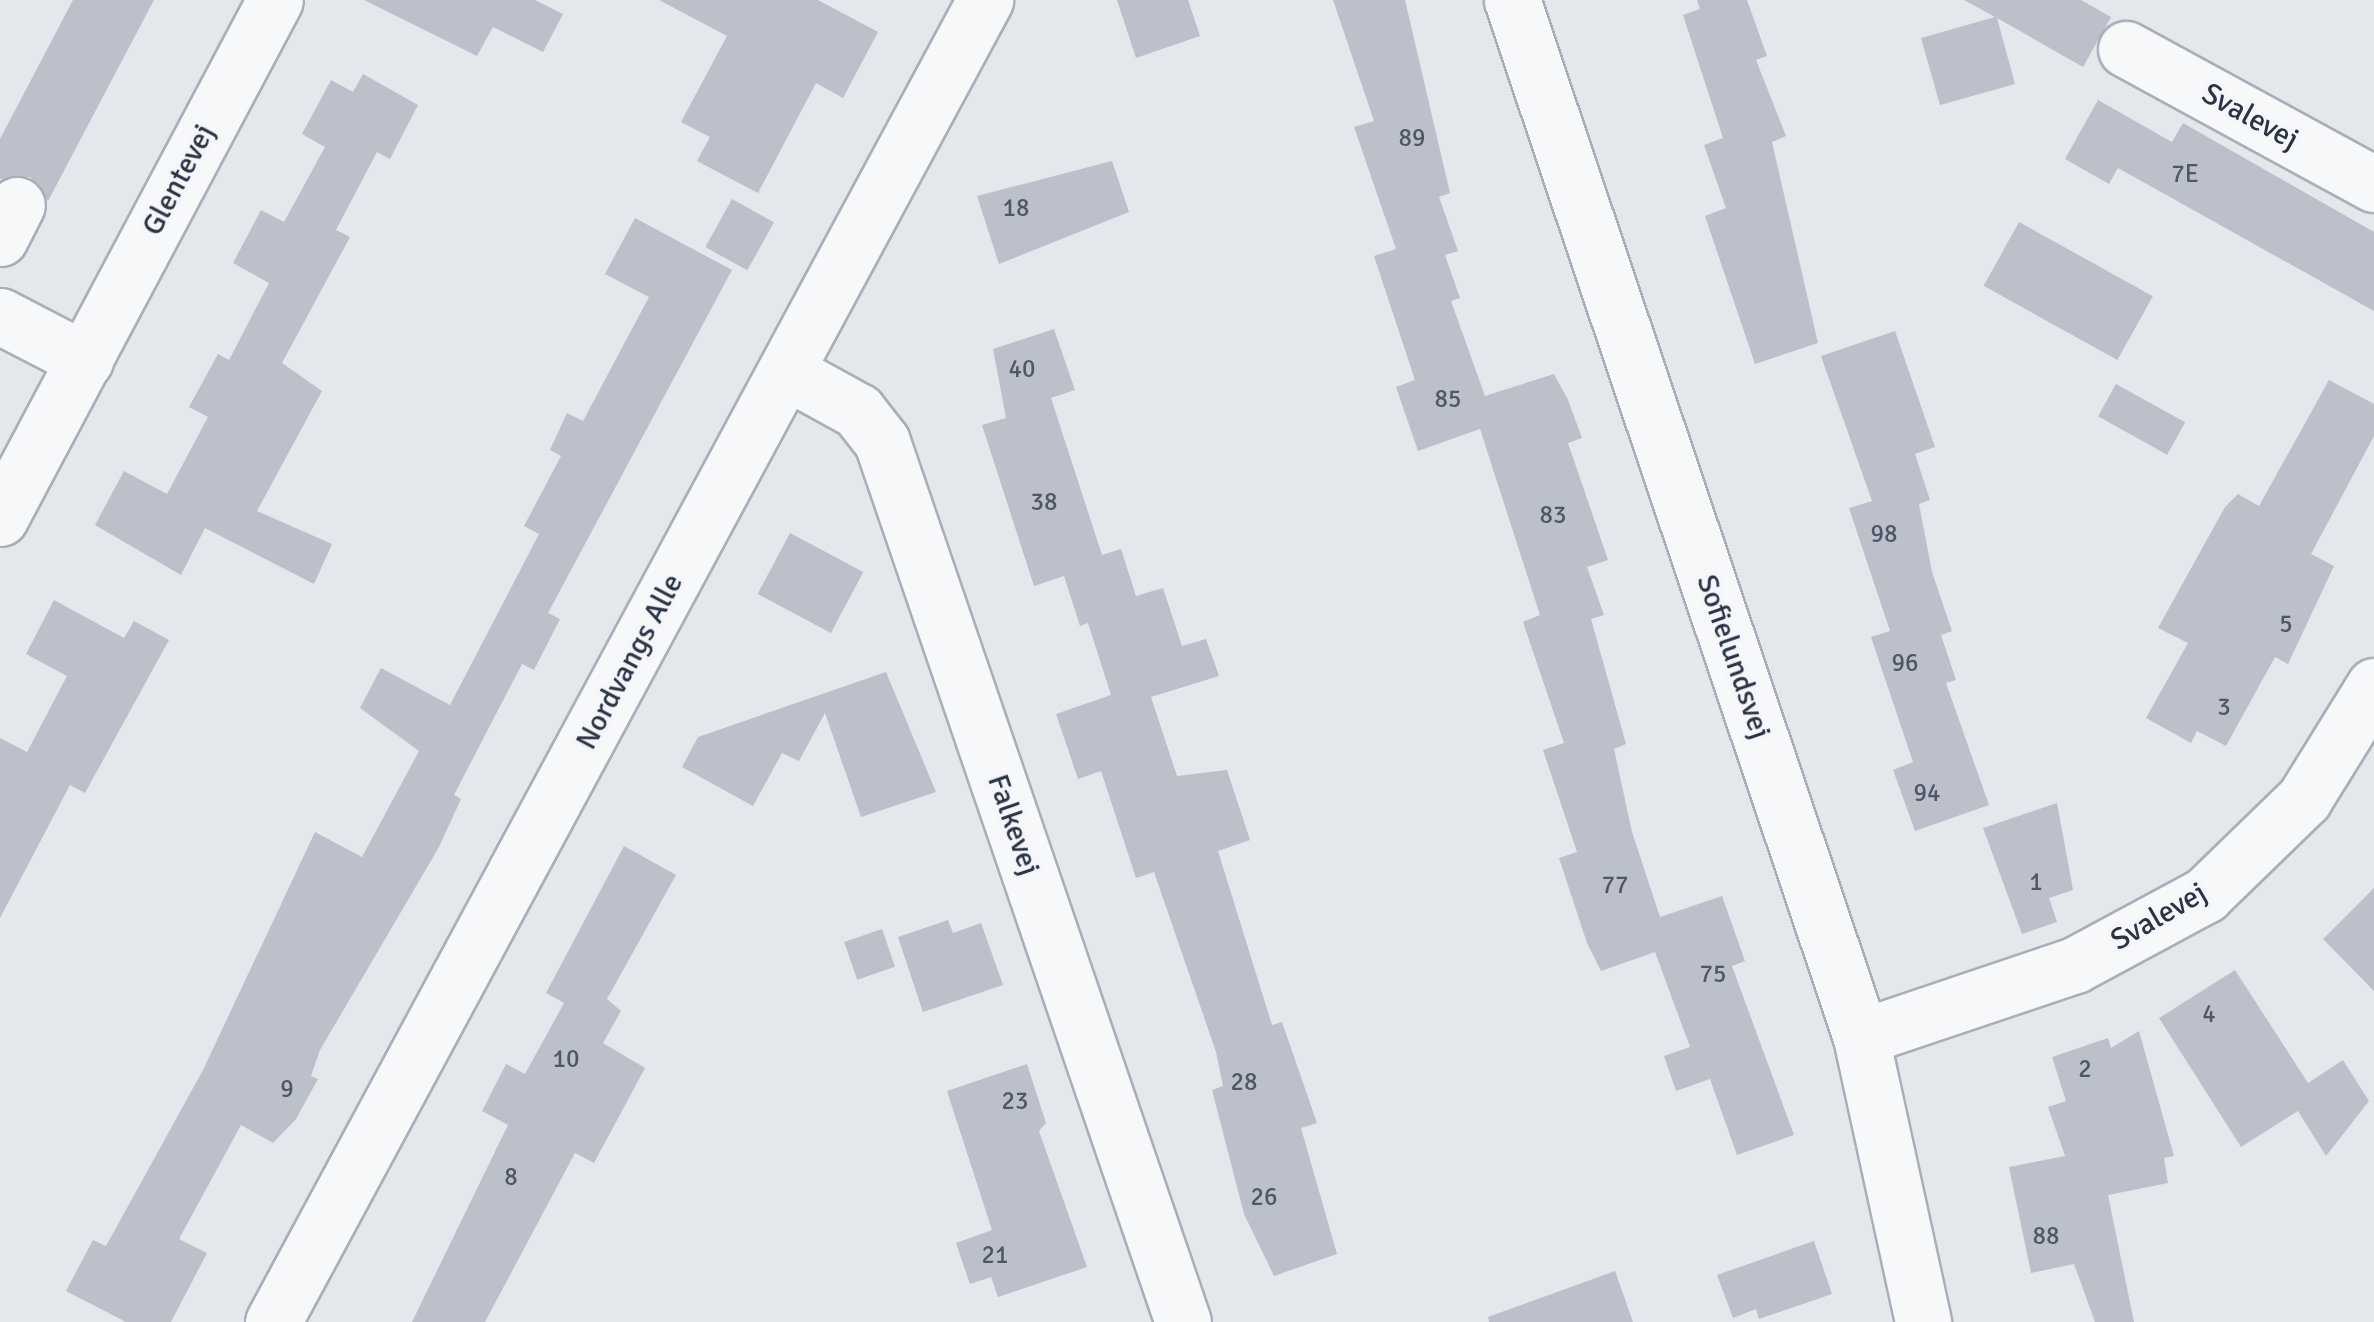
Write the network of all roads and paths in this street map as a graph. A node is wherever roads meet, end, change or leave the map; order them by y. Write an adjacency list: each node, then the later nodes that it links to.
1 (274, 0): 7 (street, Glentevej)
2 (985, 0): 8 (street, Nordvangs Alle)
3 (1512, 0): 11 (street, Sofielundsvej)
4 (2126, 50): 5 (street, Svalevej)
5 (2374, 184)
6 (0, 316): 7 (street)
7 (84, 360): 9 (street, Glentevej)
8 (787, 372): 12 (street, Nordvangs Alle); 13 (street, Falkevej)
9 (0, 518)
10 (2374, 686): 11 (street, Svalevej)
11 (1862, 1037): 14 (street, Sofielundsvej)
12 (273, 1322)
13 (1184, 1322)
14 (1923, 1322)

